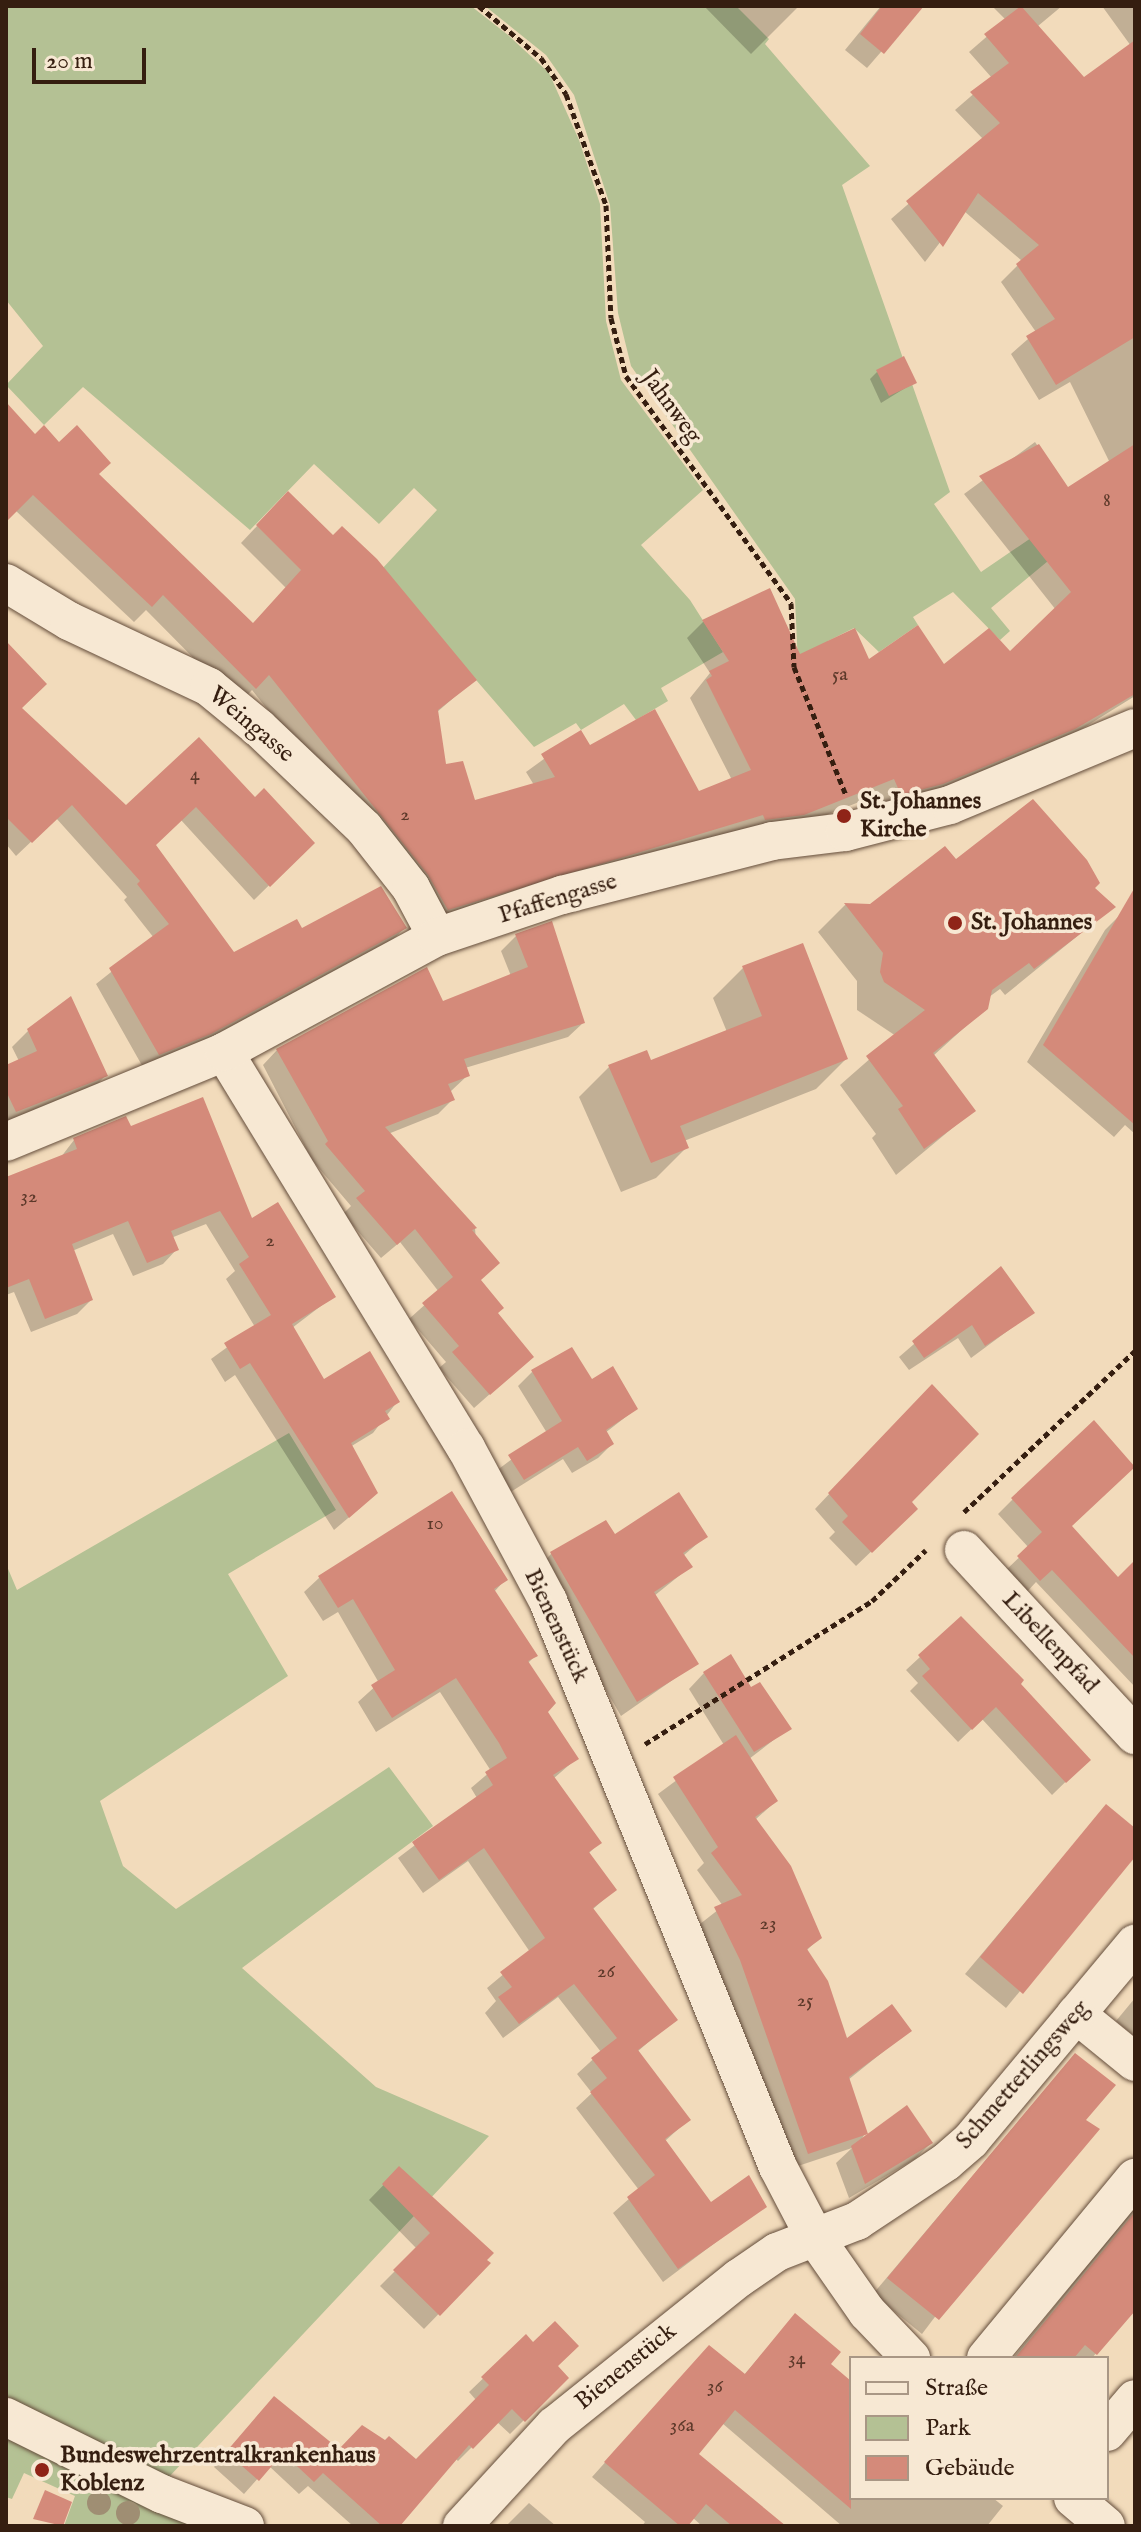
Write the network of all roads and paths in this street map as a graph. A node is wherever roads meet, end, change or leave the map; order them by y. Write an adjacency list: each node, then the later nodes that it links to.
1 (479, 6): 4 (path, Jahnweg)
2 (6, 583): 5 (street, Weingasse)
3 (1135, 728): 4 (street, Pfaffengasse)
4 (860, 829): 5 (street, Pfaffengasse)
5 (437, 937): 6 (street, Pfaffengasse)
6 (224, 1052): 7 (street, Pfaffengasse); 11 (street, Bienenstück)
7 (6, 1142)
8 (1135, 1351): 9 (path)
9 (951, 1537): 10 (street, Libellenpfad); 11 (path)
10 (1135, 1735)
11 (617, 1761): 16 (street, Bienenstück)
12 (1135, 1944): 13 (street, Schmetterlingsweg)
13 (1076, 2014): 14 (street); 16 (street, Schmetterlingsweg)
14 (1135, 2062)
15 (1135, 2178): 18 (street)
16 (814, 2236): 17 (street, Bienenstück); 24 (street, Bienenstück)
17 (909, 2356)
18 (988, 2356)
19 (1135, 2399): 21 (street)
20 (6, 2417): 23 (street)
21 (1109, 2430)
22 (1075, 2500): 25 (street)
23 (245, 2526)
24 (462, 2526)
25 (1106, 2526)

